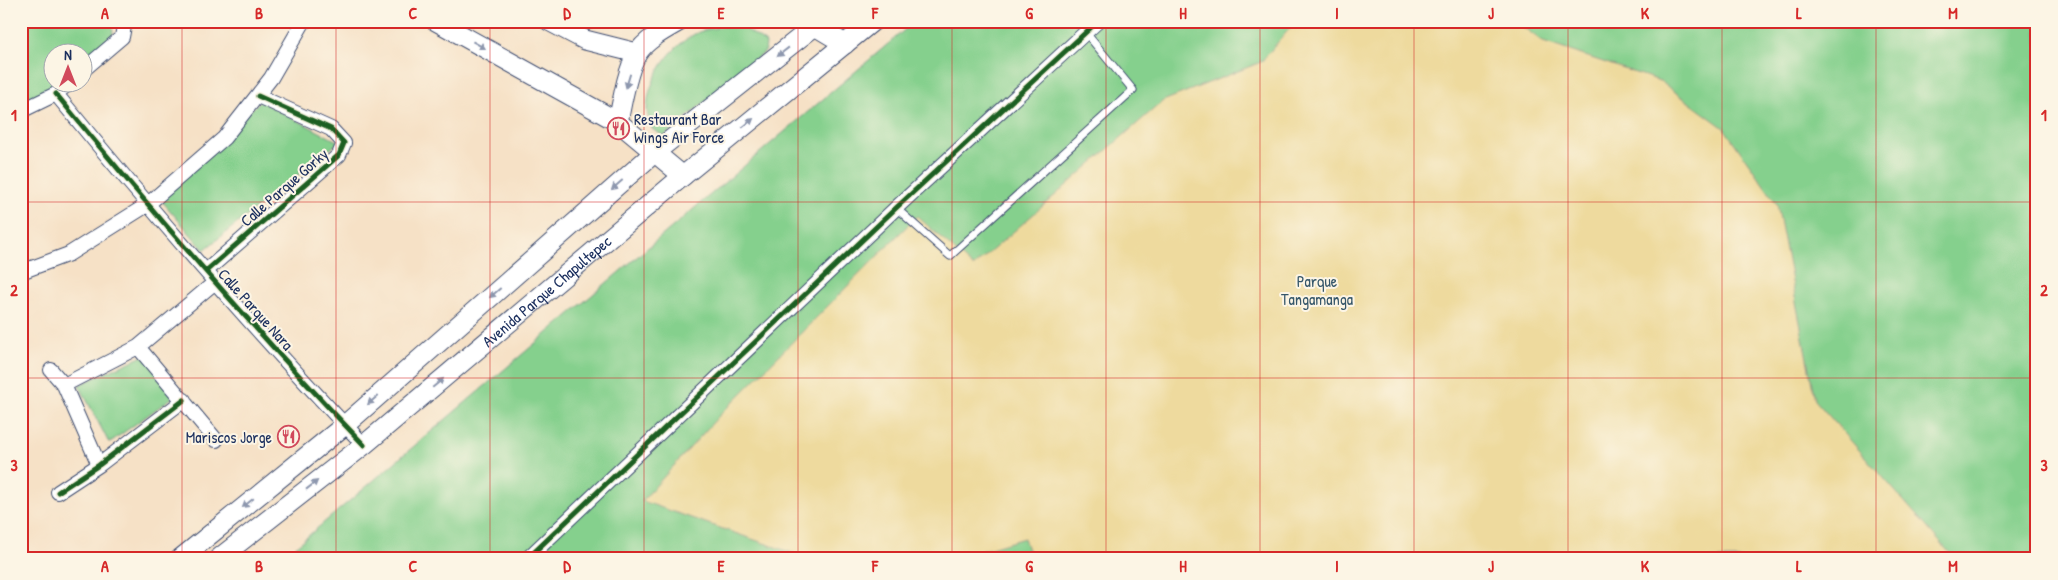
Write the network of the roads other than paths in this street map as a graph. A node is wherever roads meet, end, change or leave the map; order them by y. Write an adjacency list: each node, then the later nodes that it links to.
1 (125, 21): 12 (street)
2 (304, 21): 15 (street)
3 (436, 21): 17 (main road, one-way to 17)
4 (549, 21): 11 (main road)
5 (680, 21): 11 (main road)
6 (873, 21): 10 (main road, Avenida Parque Chapultepec)
7 (1098, 21): 9 (street)
8 (811, 23): 10 (main road); 18 (main road, Avenida Parque Chapultepec, one-way to 18)
9 (1086, 33): 21 (street); 21 (lane)
10 (845, 44): 19 (main road, Avenida Parque Chapultepec, one-way to 10)
11 (637, 54): 17 (main road, one-way to 17)
12 (92, 62)
13 (58, 92): 14 (street)
14 (56, 94): 16 (street); 20 (street, Calle Parque Nara)
15 (258, 96): 20 (street); 23 (street, Calle Parque Gorky)
16 (21, 110)
17 (618, 122): 18 (main road)
18 (654, 153): 19 (main road); 28 (main road, Avenida Parque Chapultepec, one-way to 28)
19 (683, 176): 30 (main road, Avenida Parque Chapultepec, one-way to 19)
20 (147, 206): 22 (street); 23 (street, Calle Parque Nara)
21 (896, 208): 35 (street)
22 (21, 272)
23 (210, 277): 24 (street); 28 (street, Calle Parque Nara)
24 (138, 347): 26 (street); 27 (street)
25 (51, 370): 26 (street)
26 (64, 385): 31 (street)
27 (184, 400): 29 (street); 31 (street)
28 (345, 425): 30 (street, Calle Parque Nara); 33 (main road, Avenida Parque Chapultepec, one-way to 33)
29 (216, 440)
30 (364, 445): 34 (main road, Avenida Parque Chapultepec, one-way to 30)
31 (99, 465): 32 (street)
32 (58, 492)
33 (180, 559)
34 (218, 559)
35 (527, 559)

